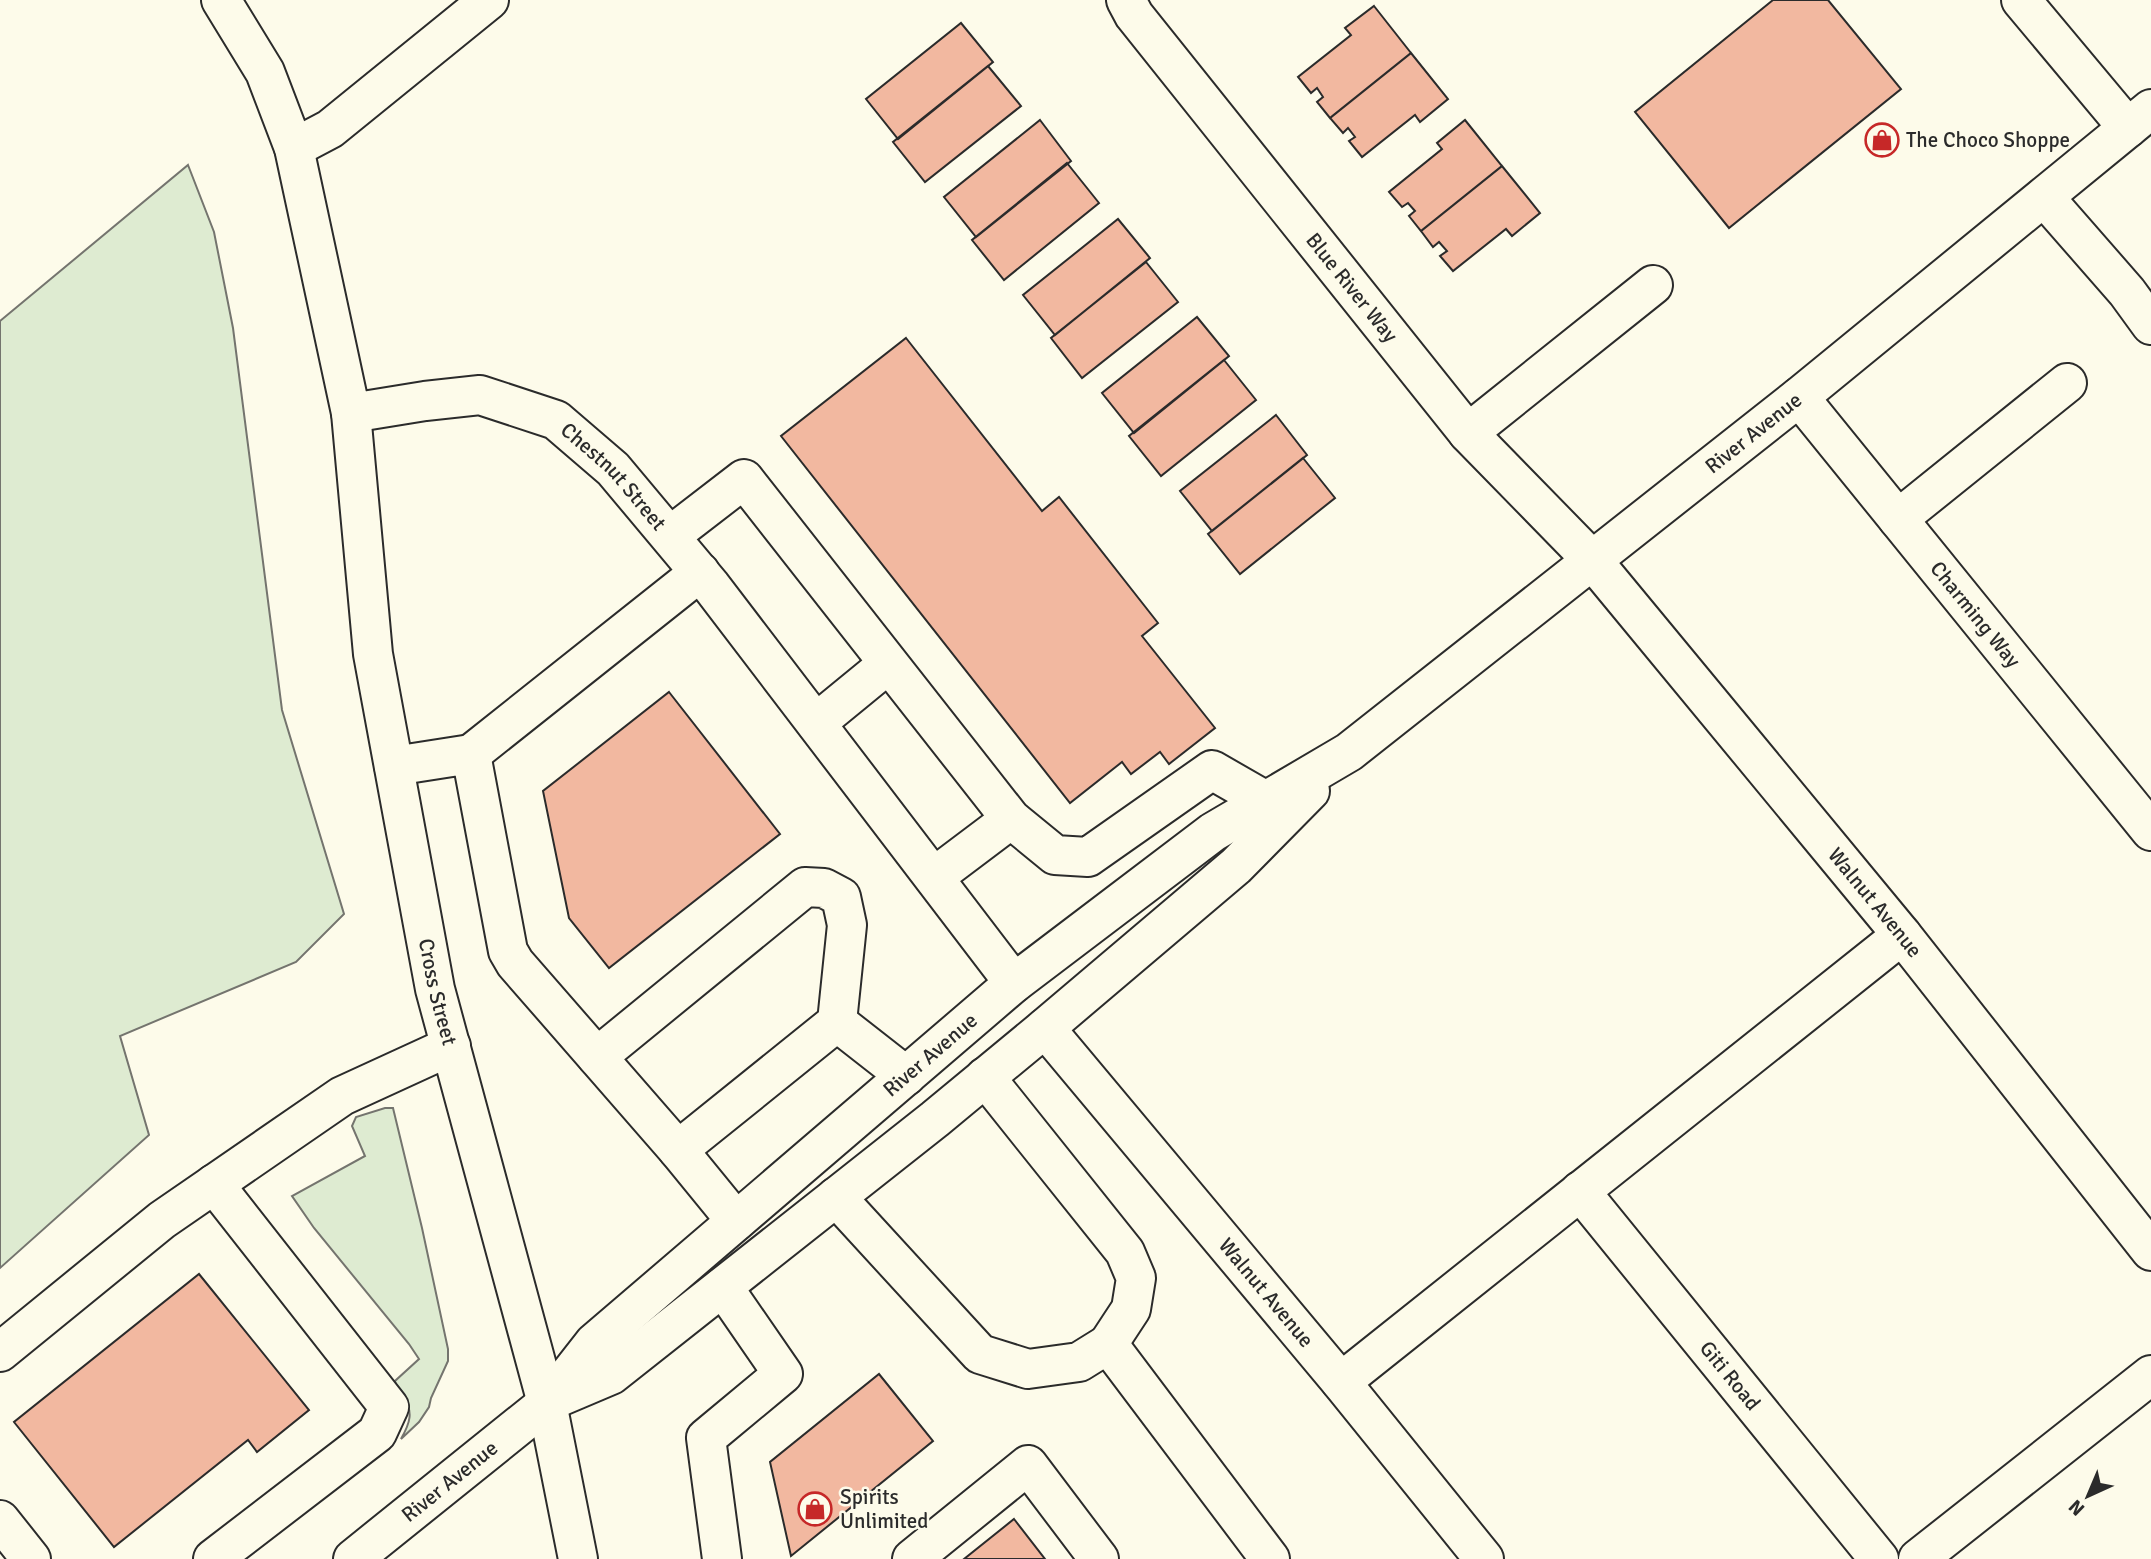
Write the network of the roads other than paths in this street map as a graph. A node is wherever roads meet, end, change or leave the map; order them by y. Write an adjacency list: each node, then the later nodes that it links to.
1 (221, 0): 6 (main road)
2 (489, 0): 6 (main road)
3 (1126, 0): 13 (main road, Blue River Way)
4 (2021, 0): 5 (main road)
5 (2139, 118): 7 (main road, River Avenue)
6 (295, 148): 12 (main road)
7 (2044, 197): 9 (main road); 11 (main road, River Avenue)
8 (1653, 285): 13 (main road)
9 (2151, 325)
10 (2067, 383): 14 (main road)
11 (1799, 397): 14 (main road, Charming Way); 16 (main road, River Avenue)
12 (351, 414): 15 (main road, Chestnut Street); 22 (main road, Cross Street)
13 (1468, 433): 16 (main road, Blue River Way)
14 (1898, 519): 25 (main road, Charming Way)
15 (670, 536): 17 (main road, Chestnut Street); 18 (main road)
16 (1593, 561): 20 (main road, River Avenue); 27 (main road, Walnut Avenue)
17 (700, 572): 19 (main road, Chestnut Street); 21 (main road)
18 (888, 664): 19 (main road); 24 (main road)
19 (816, 723): 26 (main road, Chestnut Street)
20 (1349, 752): 23 (main road, River Avenue); 30 (main road, River Avenue)
21 (471, 754): 22 (main road); 32 (main road)
22 (394, 766): 31 (main road, Cross Street)
23 (1266, 801): 24 (main road); 28 (main road, River Avenue)
24 (1011, 819): 26 (main road)
25 (2151, 831)
26 (934, 877): 28 (main road, Chestnut Street)
27 (1902, 935): 37 (main road); 40 (main road, Walnut Avenue)
28 (1014, 983): 33 (main road, River Avenue)
29 (837, 1022): 32 (main road); 33 (main road); 35 (main road)
30 (1045, 1028): 34 (main road, River Avenue); 45 (main road, Walnut Avenue)
31 (451, 1046): 36 (main road); 46 (main road, Cross Street)
32 (597, 1057): 35 (main road)
33 (905, 1076): 39 (main road, River Avenue)
34 (985, 1077): 38 (main road, River Avenue); 42 (main road)
35 (678, 1150): 39 (main road)
36 (214, 1184): 43 (main road); 49 (main road)
37 (1580, 1191): 45 (main road); 57 (main road, Giti Road)
38 (836, 1197): 41 (main road, River Avenue); 42 (main road)
39 (736, 1221): 46 (main road, River Avenue)
40 (2151, 1251)
41 (723, 1287): 46 (main road, River Avenue); 52 (main road)
42 (1108, 1344): 55 (main road)
43 (0, 1352)
44 (2151, 1375): 58 (main road)
45 (1340, 1382): 56 (main road, Walnut Avenue)
46 (547, 1403): 50 (main road, River Avenue); 51 (main road, Cross Street)
47 (0, 1520): 48 (main road)
48 (31, 1559)
49 (213, 1559)
50 (353, 1559)
51 (578, 1559)
52 (722, 1559)
53 (912, 1559): 54 (main road)
54 (1099, 1559)
55 (1270, 1559)
56 (1484, 1559)
57 (1880, 1559)
58 (1918, 1559)

